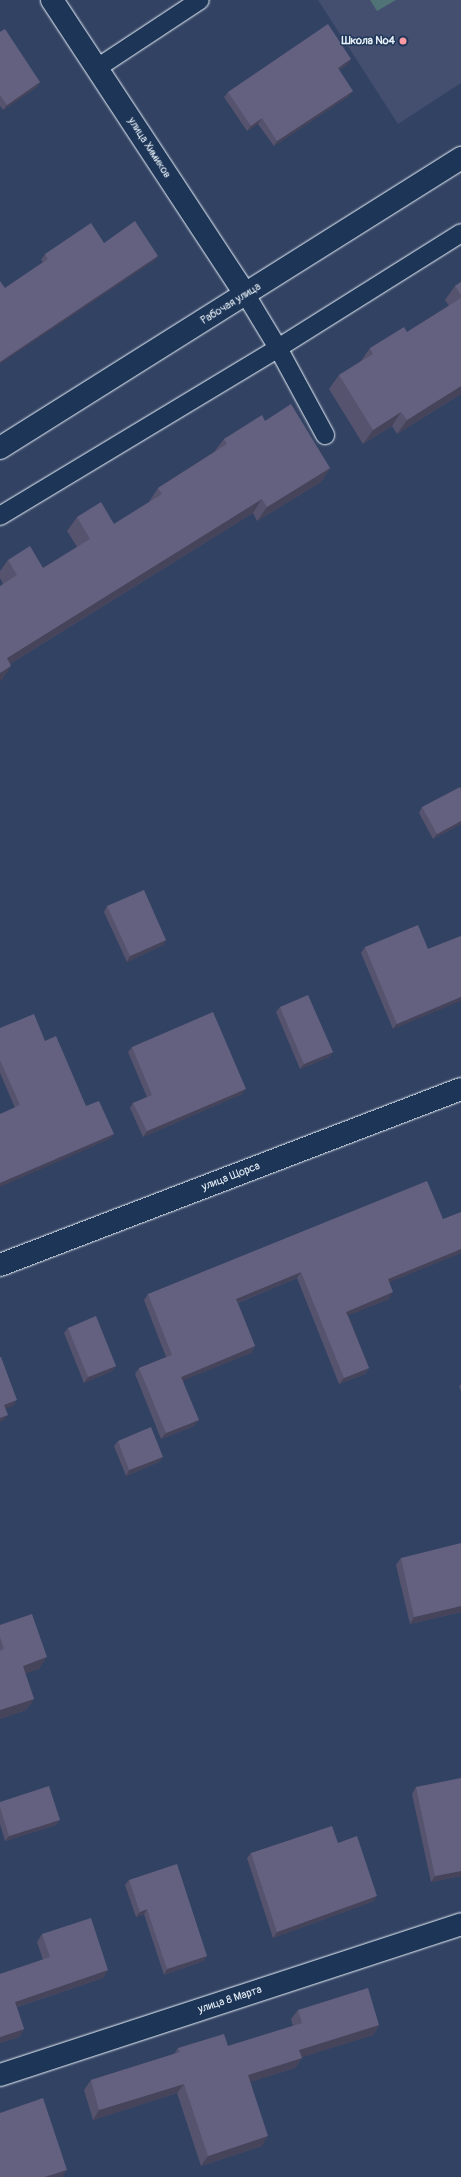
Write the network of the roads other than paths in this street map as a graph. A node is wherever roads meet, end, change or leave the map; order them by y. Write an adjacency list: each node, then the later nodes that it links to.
1 (52, 0): 3 (street, улица Химиков)
2 (200, 0): 3 (lane)
3 (97, 68): 6 (street, улица Химиков)
4 (461, 158): 6 (street, Рабочая улица)
5 (461, 233): 7 (lane)
6 (246, 295): 7 (lane); 9 (street, Рабочая улица)
7 (278, 348): 8 (lane); 10 (lane)
8 (326, 436)
9 (0, 448)
10 (0, 516)
11 (461, 1089): 12 (street, улица Щорса)
12 (0, 1265)
13 (461, 1924): 14 (street, улица 8 Марта)
14 (0, 2075)

